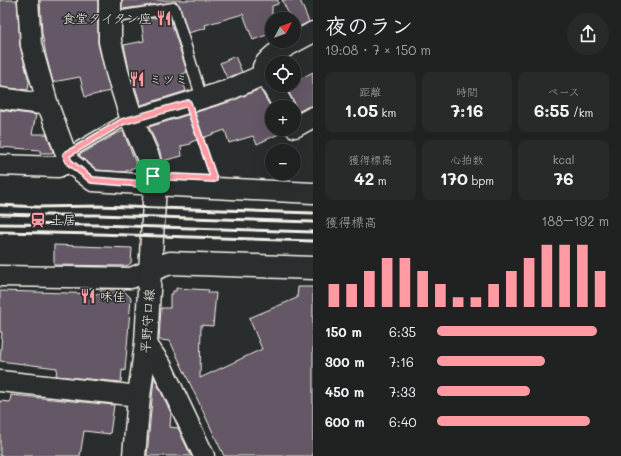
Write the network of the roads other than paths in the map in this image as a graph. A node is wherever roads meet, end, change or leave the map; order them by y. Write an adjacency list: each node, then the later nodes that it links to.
1 (28, 0): 9 (street)
2 (110, 9): 8 (lane); 11 (main road, 平野守口線)
3 (313, 32): 4 (street)
4 (271, 56)
5 (265, 63): 6 (street)
6 (265, 74): 8 (street)
7 (0, 98): 9 (street)
8 (195, 101): 11 (street)
9 (48, 105): 13 (street)
10 (313, 117): 12 (street)
11 (132, 120): 13 (lane); 15 (main road, 平野守口線)
12 (301, 125)
13 (67, 159): 14 (street); 15 (street)
14 (0, 164)
15 (155, 185): 16 (street); 18 (main road, 平野守口線)
16 (313, 193)
17 (313, 268): 18 (main road)
18 (151, 270): 19 (street); 20 (main road, 平野守口線)
19 (0, 276)
20 (146, 343): 22 (main road, 平野守口線); 24 (street)
21 (0, 381): 22 (street)
22 (139, 396): 23 (main road, 平野守口線)
23 (134, 456)
24 (204, 456)

